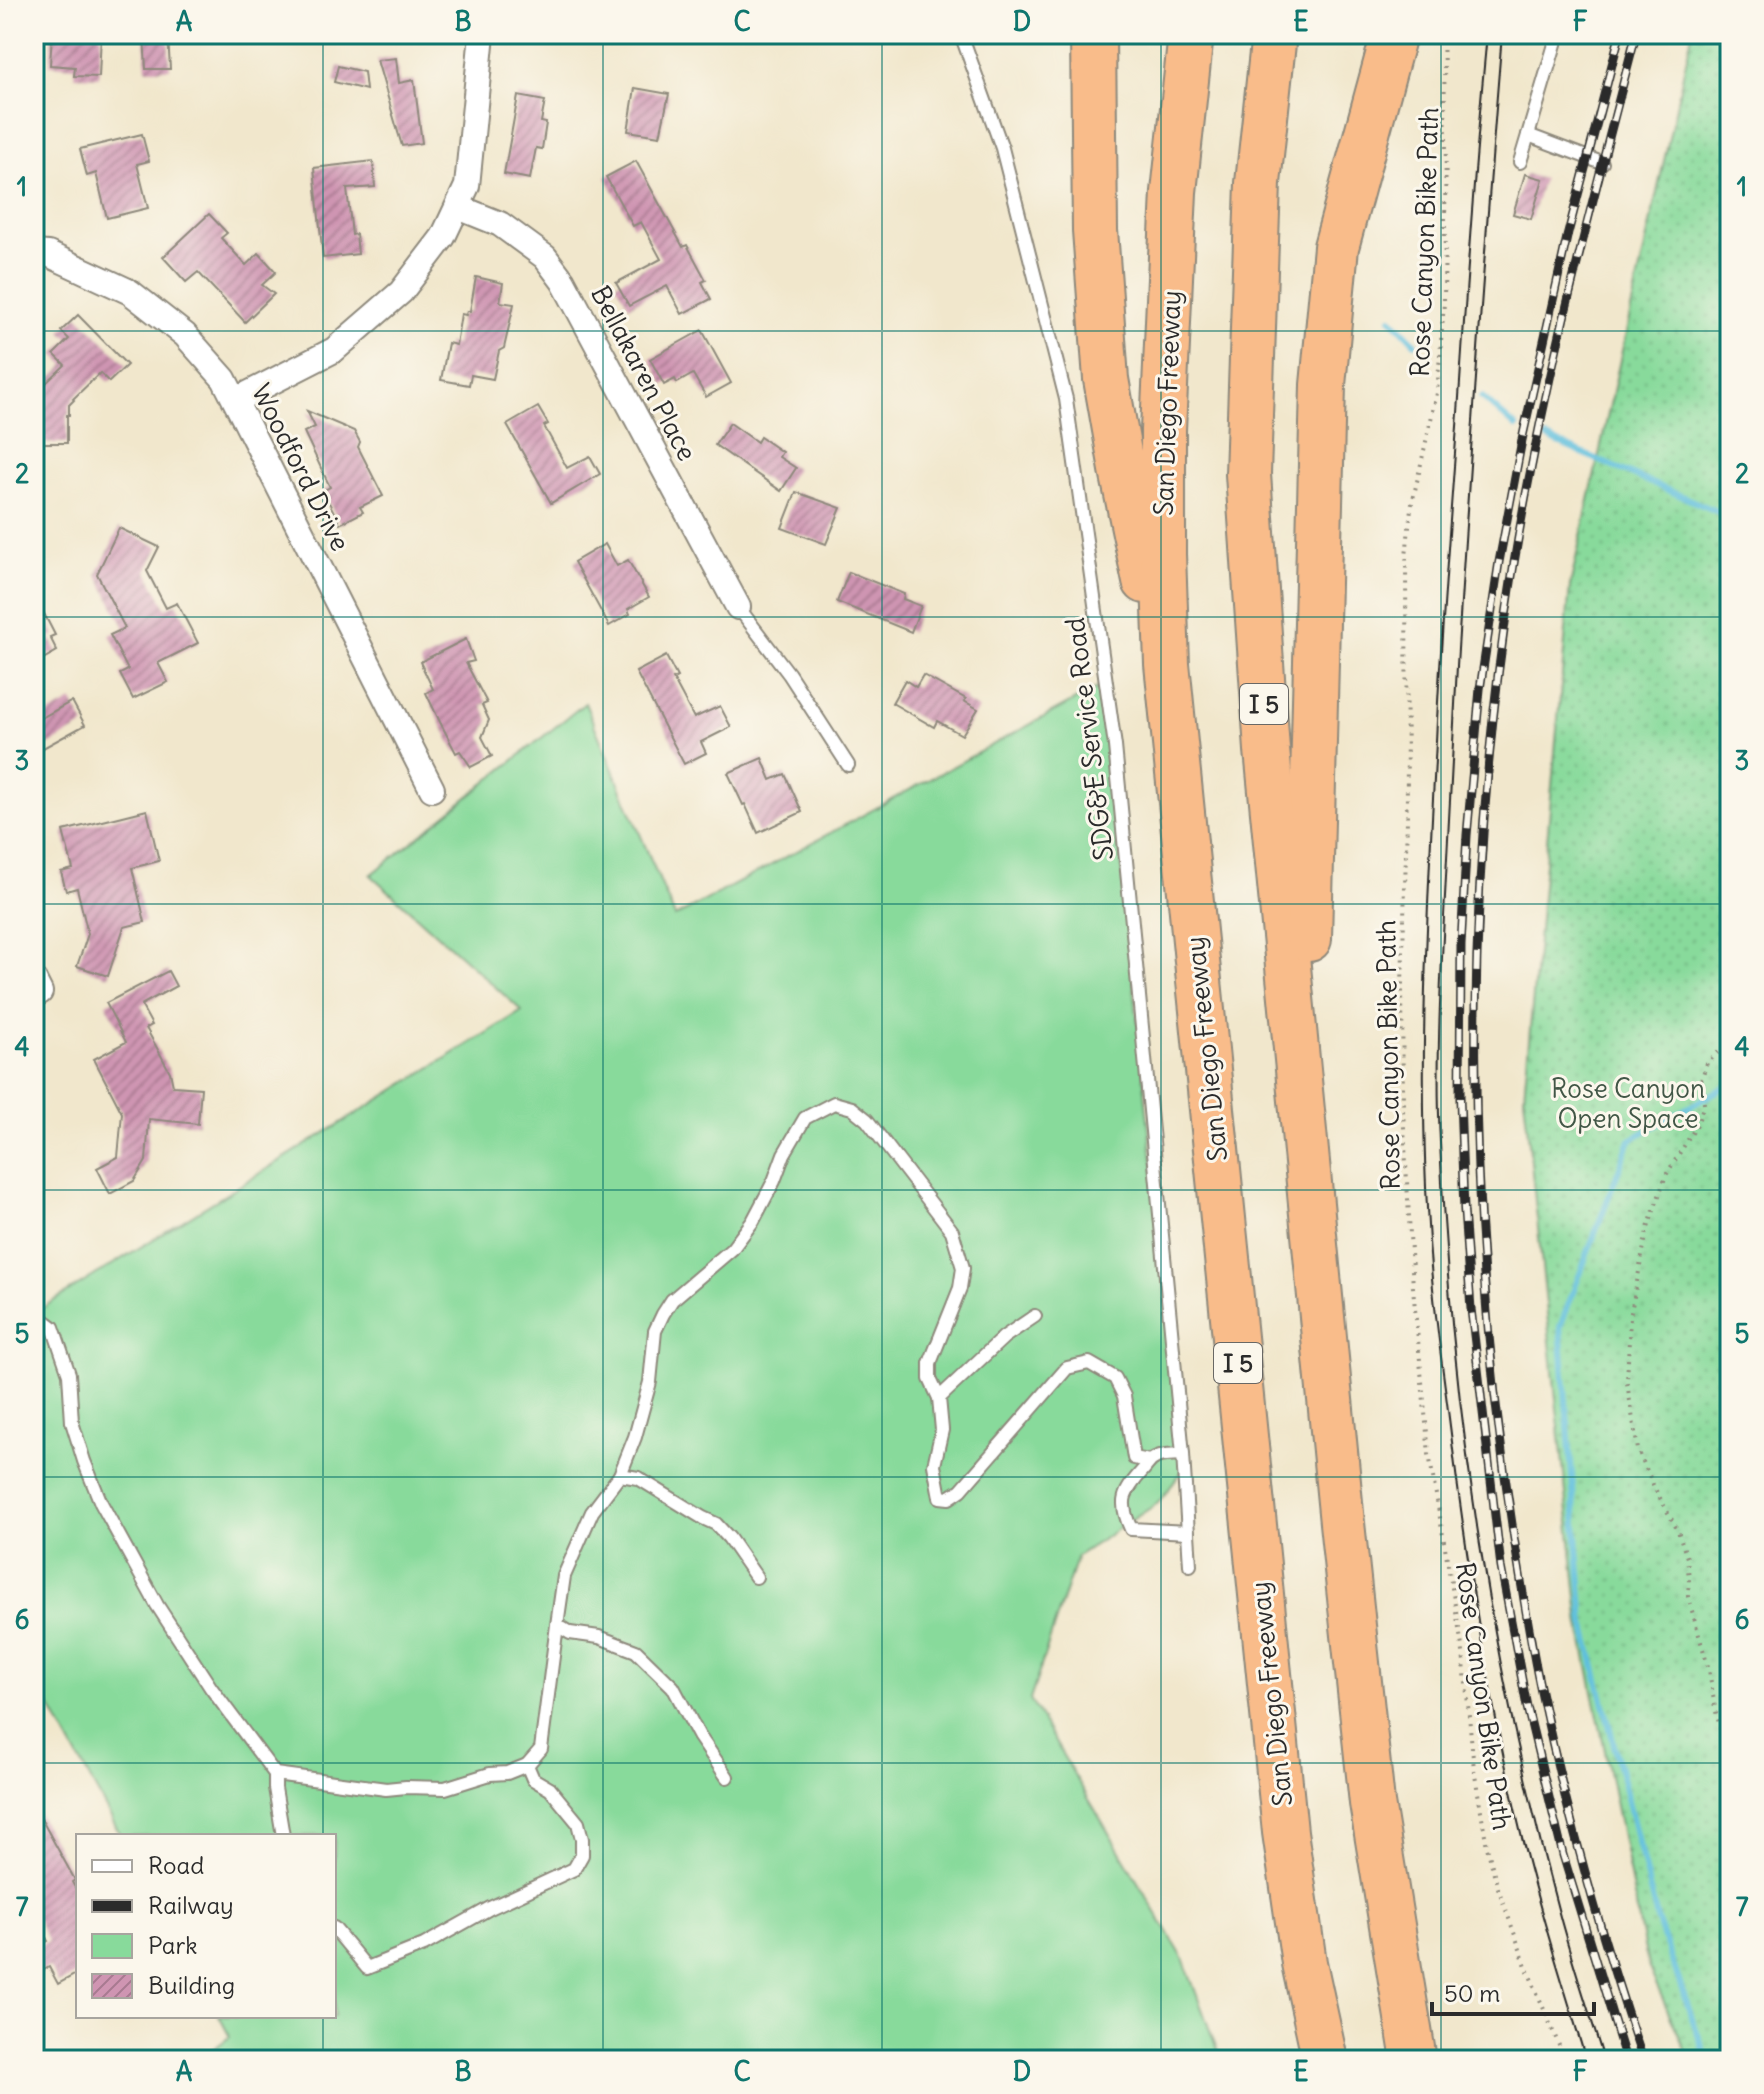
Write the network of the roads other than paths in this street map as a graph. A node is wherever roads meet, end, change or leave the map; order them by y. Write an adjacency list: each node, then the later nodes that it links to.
1 (482, 34): 11 (street)
2 (961, 34): 22 (lane, SDG&E Service Road)
3 (1093, 34): 15 (highway)
4 (1191, 34): 15 (highway, San Diego Freeway / I 5)
5 (1274, 34): 20 (highway, I 5)
6 (1394, 34): 20 (highway)
7 (1558, 34): 8 (lane)
8 (1528, 135): 9 (lane); 10 (lane)
9 (1520, 162)
10 (1602, 163)
11 (458, 207): 13 (street); 14 (street, Bellakaren Place)
12 (34, 253): 13 (street, Woodford Drive)
13 (236, 400): 17 (street, Woodford Drive)
14 (738, 607): 16 (lane)
15 (1167, 664): 34 (highway, San Diego Freeway / I 5)
16 (848, 765)
17 (432, 789)
18 (34, 1313): 30 (lane)
19 (1035, 1316): 21 (lane)
20 (1328, 1373): 35 (highway, I 5)
21 (939, 1398): 23 (lane); 24 (lane)
22 (1183, 1454): 23 (lane); 25 (lane, SDG&E Service Road)
23 (1149, 1461): 25 (lane)
24 (620, 1475): 27 (lane); 28 (lane)
25 (1188, 1532): 26 (lane, SDG&E Service Road)
26 (1190, 1565)
27 (756, 1577)
28 (557, 1625): 29 (lane); 31 (lane)
29 (527, 1765): 30 (lane); 33 (lane)
30 (275, 1774): 32 (lane)
31 (727, 1777)
32 (283, 1834)
33 (336, 1930)
34 (1325, 2060)
35 (1414, 2060)

